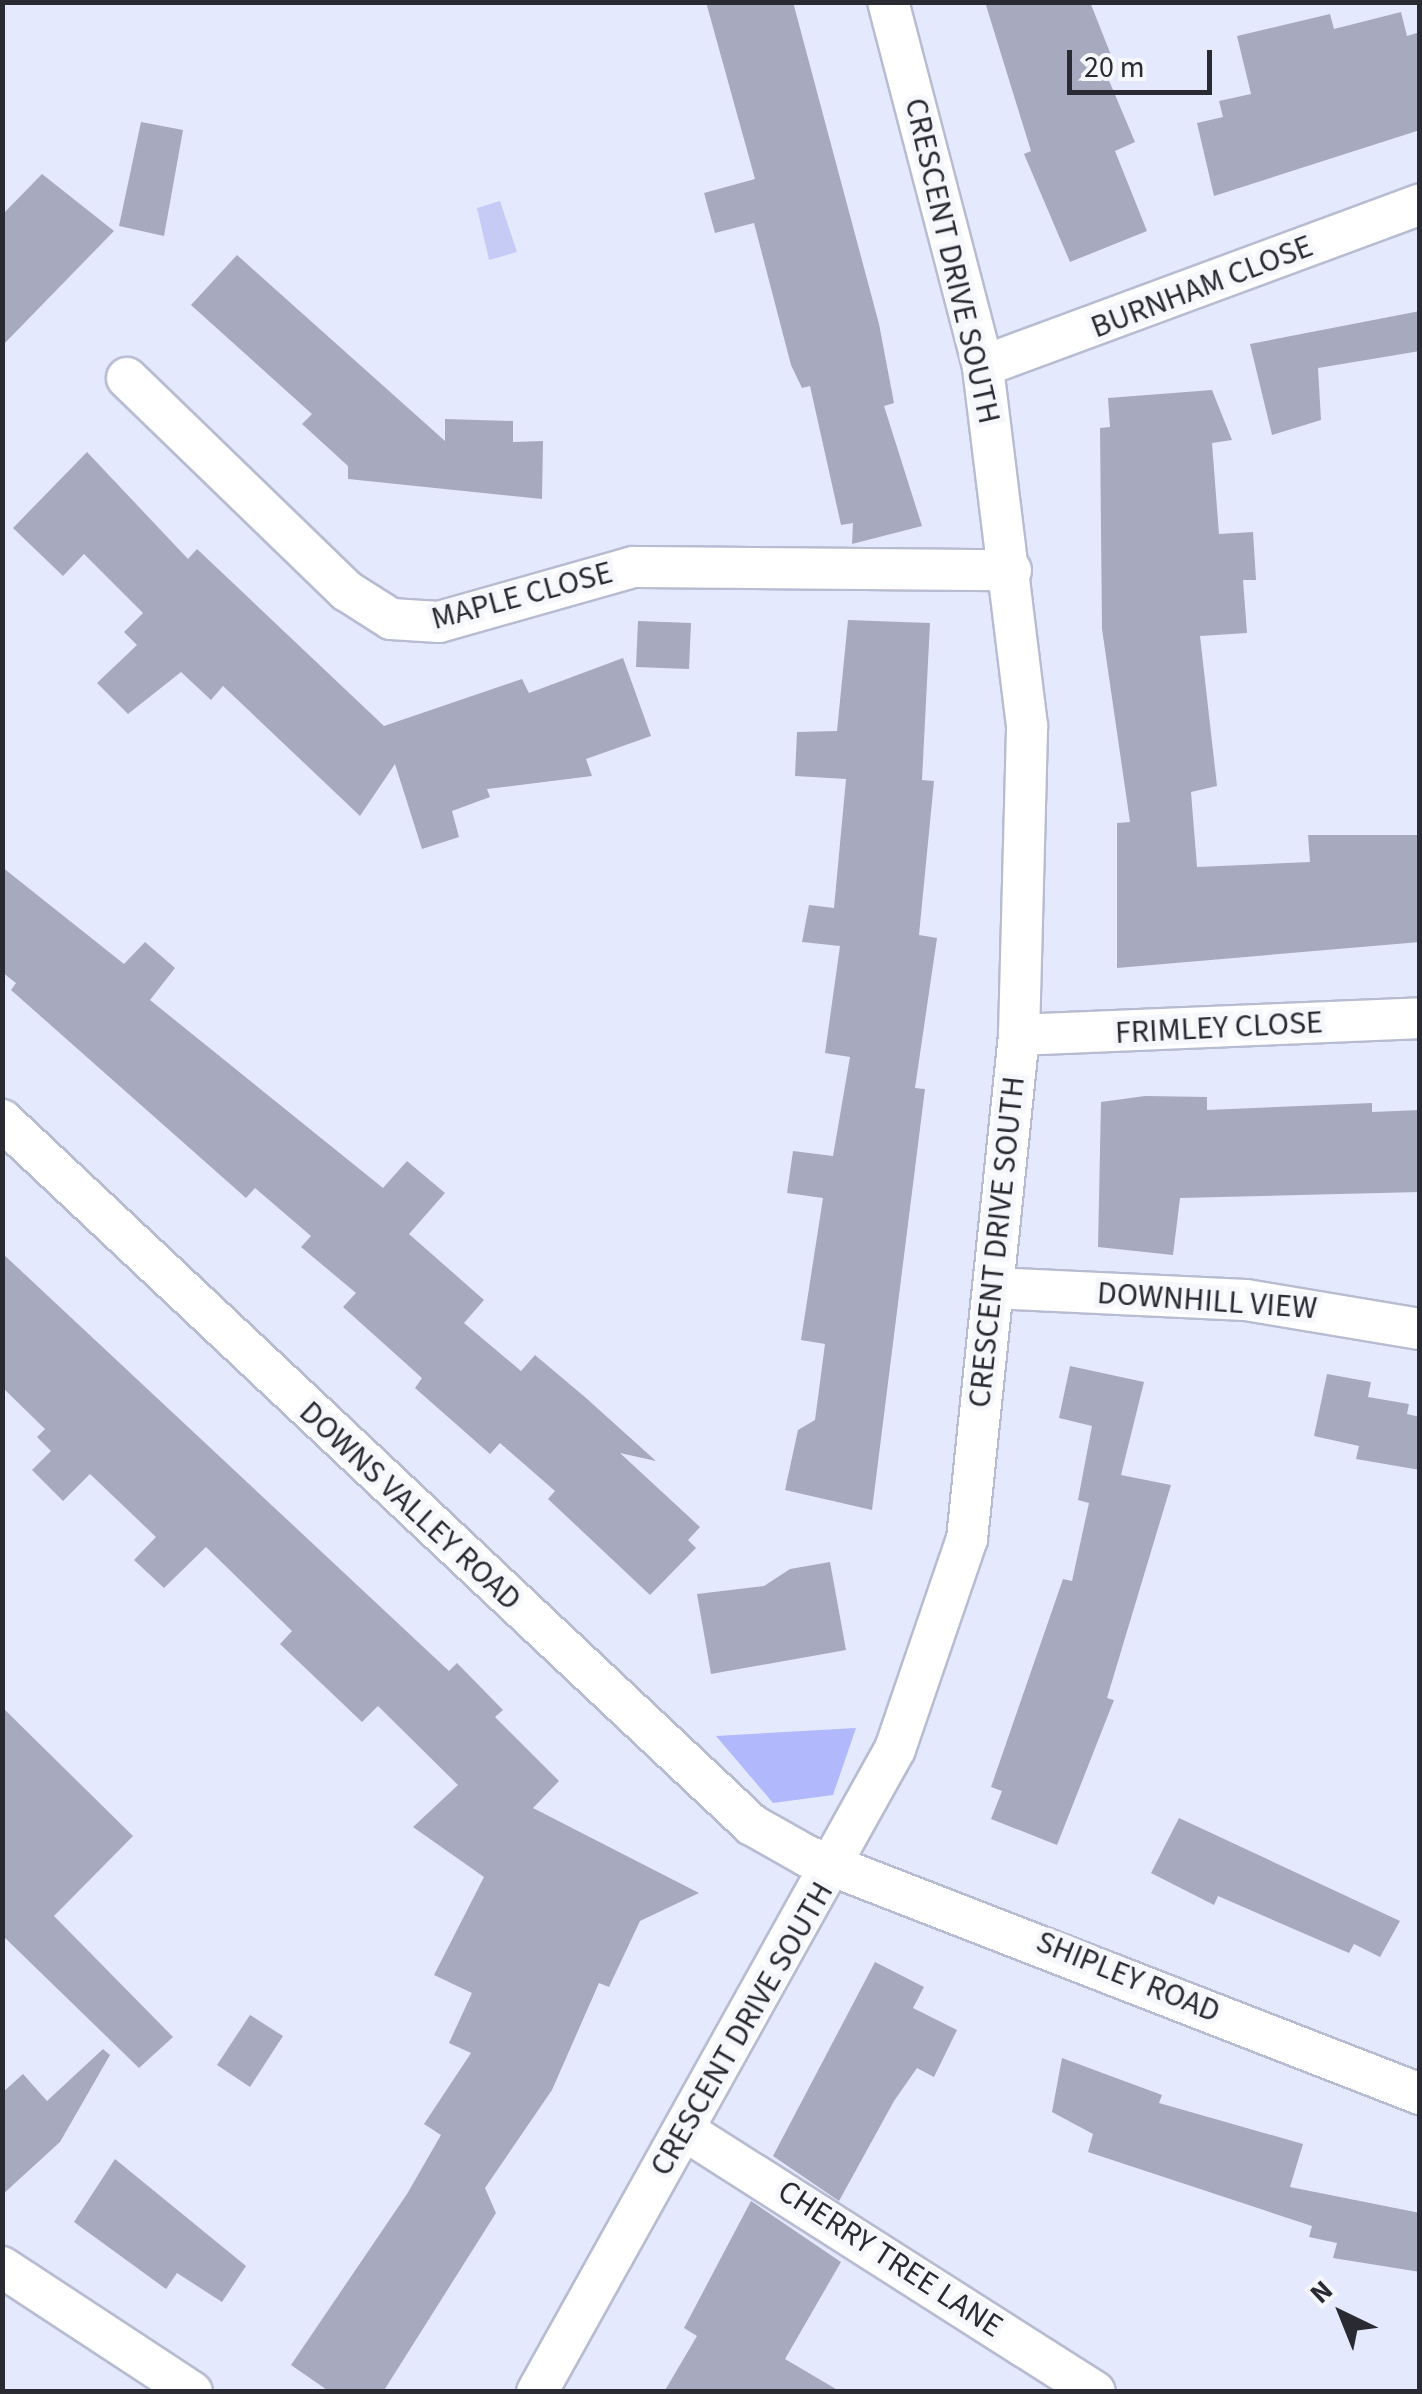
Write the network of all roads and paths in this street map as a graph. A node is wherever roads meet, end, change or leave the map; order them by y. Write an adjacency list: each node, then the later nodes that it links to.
1 (888, 2): 3 (street, CRESCENT DRIVE SOUTH)
2 (1420, 204): 3 (street, BURNHAM CLOSE)
3 (983, 366): 5 (street, CRESCENT DRIVE SOUTH)
4 (127, 378): 5 (street, MAPLE CLOSE)
5 (1012, 570): 7 (street, CRESCENT DRIVE SOUTH)
6 (1420, 1018): 7 (street, FRIMLEY CLOSE)
7 (1019, 1035): 9 (street, CRESCENT DRIVE SOUTH)
8 (2, 1120): 11 (street, DOWNS VALLEY ROAD)
9 (993, 1288): 10 (street, DOWNHILL VIEW); 11 (street, CRESCENT DRIVE SOUTH)
10 (1420, 1329)
11 (836, 1866): 12 (street, SHIPLEY ROAD); 13 (street, CRESCENT DRIVE SOUTH)
12 (1420, 2094)
13 (684, 2130): 16 (street, CRESCENT DRIVE SOUTH); 17 (street, CHERRY TREE LANE)
14 (2, 2267): 15 (street)
15 (192, 2392)
16 (537, 2392)
17 (1095, 2392)

